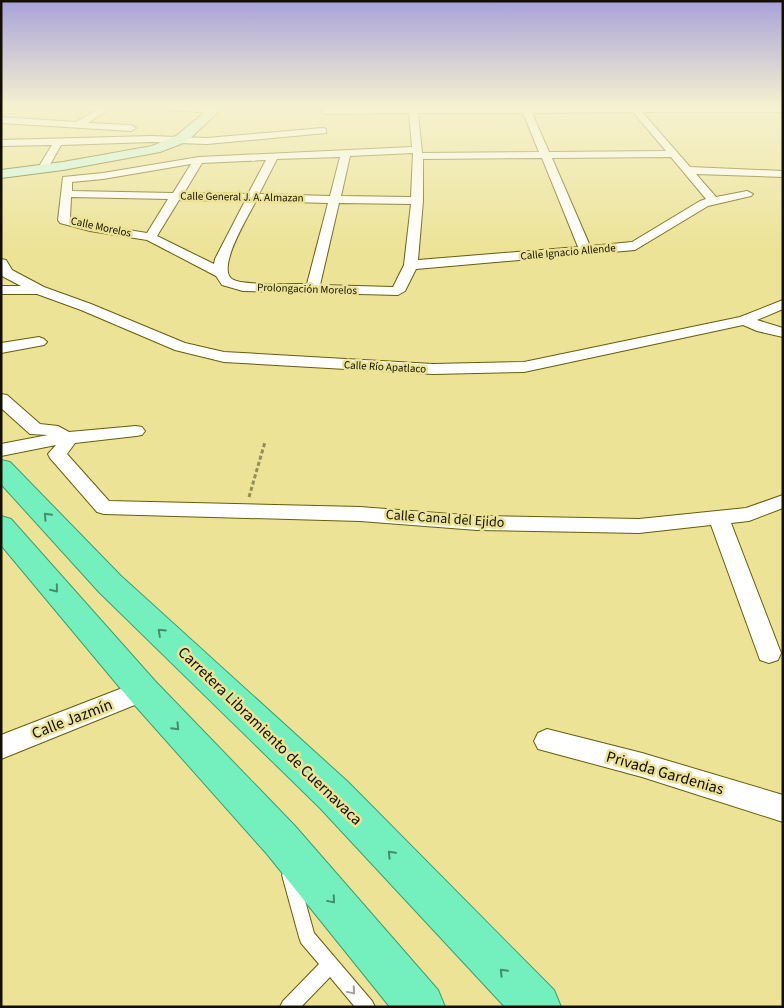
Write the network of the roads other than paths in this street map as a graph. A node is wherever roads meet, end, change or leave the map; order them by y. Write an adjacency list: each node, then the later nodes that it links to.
1 (51, 154): 10 (street)
2 (133, 154): 10 (main road)
3 (284, 154): 8 (street)
4 (346, 154): 18 (street)
5 (418, 154): 20 (street)
6 (546, 154): 22 (street)
7 (673, 154): 11 (street)
8 (273, 157): 9 (street); 17 (street)
9 (199, 160): 14 (street); 16 (street)
10 (43, 168): 12 (main road)
11 (687, 170): 13 (street); 19 (street)
12 (1, 174)
13 (783, 174)
14 (66, 194): 16 (street, Calle General J. A. Almazan); 21 (street, Calle Morelos)
15 (747, 194): 19 (street, Calle Ignacio Allende)
16 (177, 195): 17 (street, Calle General J. A. Almazan); 21 (street)
17 (253, 197): 18 (street, Calle General J. A. Almazan); 25 (street)
18 (335, 199): 20 (street, Calle General J. A. Almazan); 28 (street)
19 (713, 200): 22 (street, Calle Ignacio Allende)
20 (417, 201): 24 (street)
21 (150, 237): 25 (street, Calle Morelos)
22 (586, 251): 24 (street, Calle Ignacio Allende)
23 (1, 263): 27 (street, Calle Río Apatlaco)
24 (411, 265): 28 (street, Prolongación Morelos)
25 (221, 273): 28 (street, Prolongación Morelos)
26 (1, 290): 27 (street)
27 (39, 290): 30 (street, Calle Río Apatlaco)
28 (312, 290)
29 (783, 304): 30 (street, Calle Río Apatlaco)
30 (745, 320): 31 (street)
31 (783, 333)
32 (39, 342): 33 (street)
33 (1, 348)
34 (1, 400): 36 (street)
35 (136, 431): 36 (street)
36 (58, 440): 37 (street); 40 (street, Calle Canal del Ejido)
37 (1, 450)
38 (1, 468): 52 (highway, Carretera Libramiento de Cuernavaca, one-way to 38)
39 (783, 501): 40 (street, Calle Canal del Ejido)
40 (719, 519): 42 (street)
41 (1, 526): 43 (highway, one-way to 43)
42 (769, 653)
43 (143, 691): 45 (street, Calle Jazmín); 47 (highway, one-way to 47)
44 (547, 740): 46 (street, Privada Gardenias)
45 (1, 747)
46 (783, 809)
47 (281, 840): 48 (lane); 51 (highway, one-way to 51)
48 (330, 964): 49 (lane); 50 (lane, one-way to 50)
49 (289, 1007)
50 (366, 1007)
51 (422, 1007)
52 (537, 1007)

